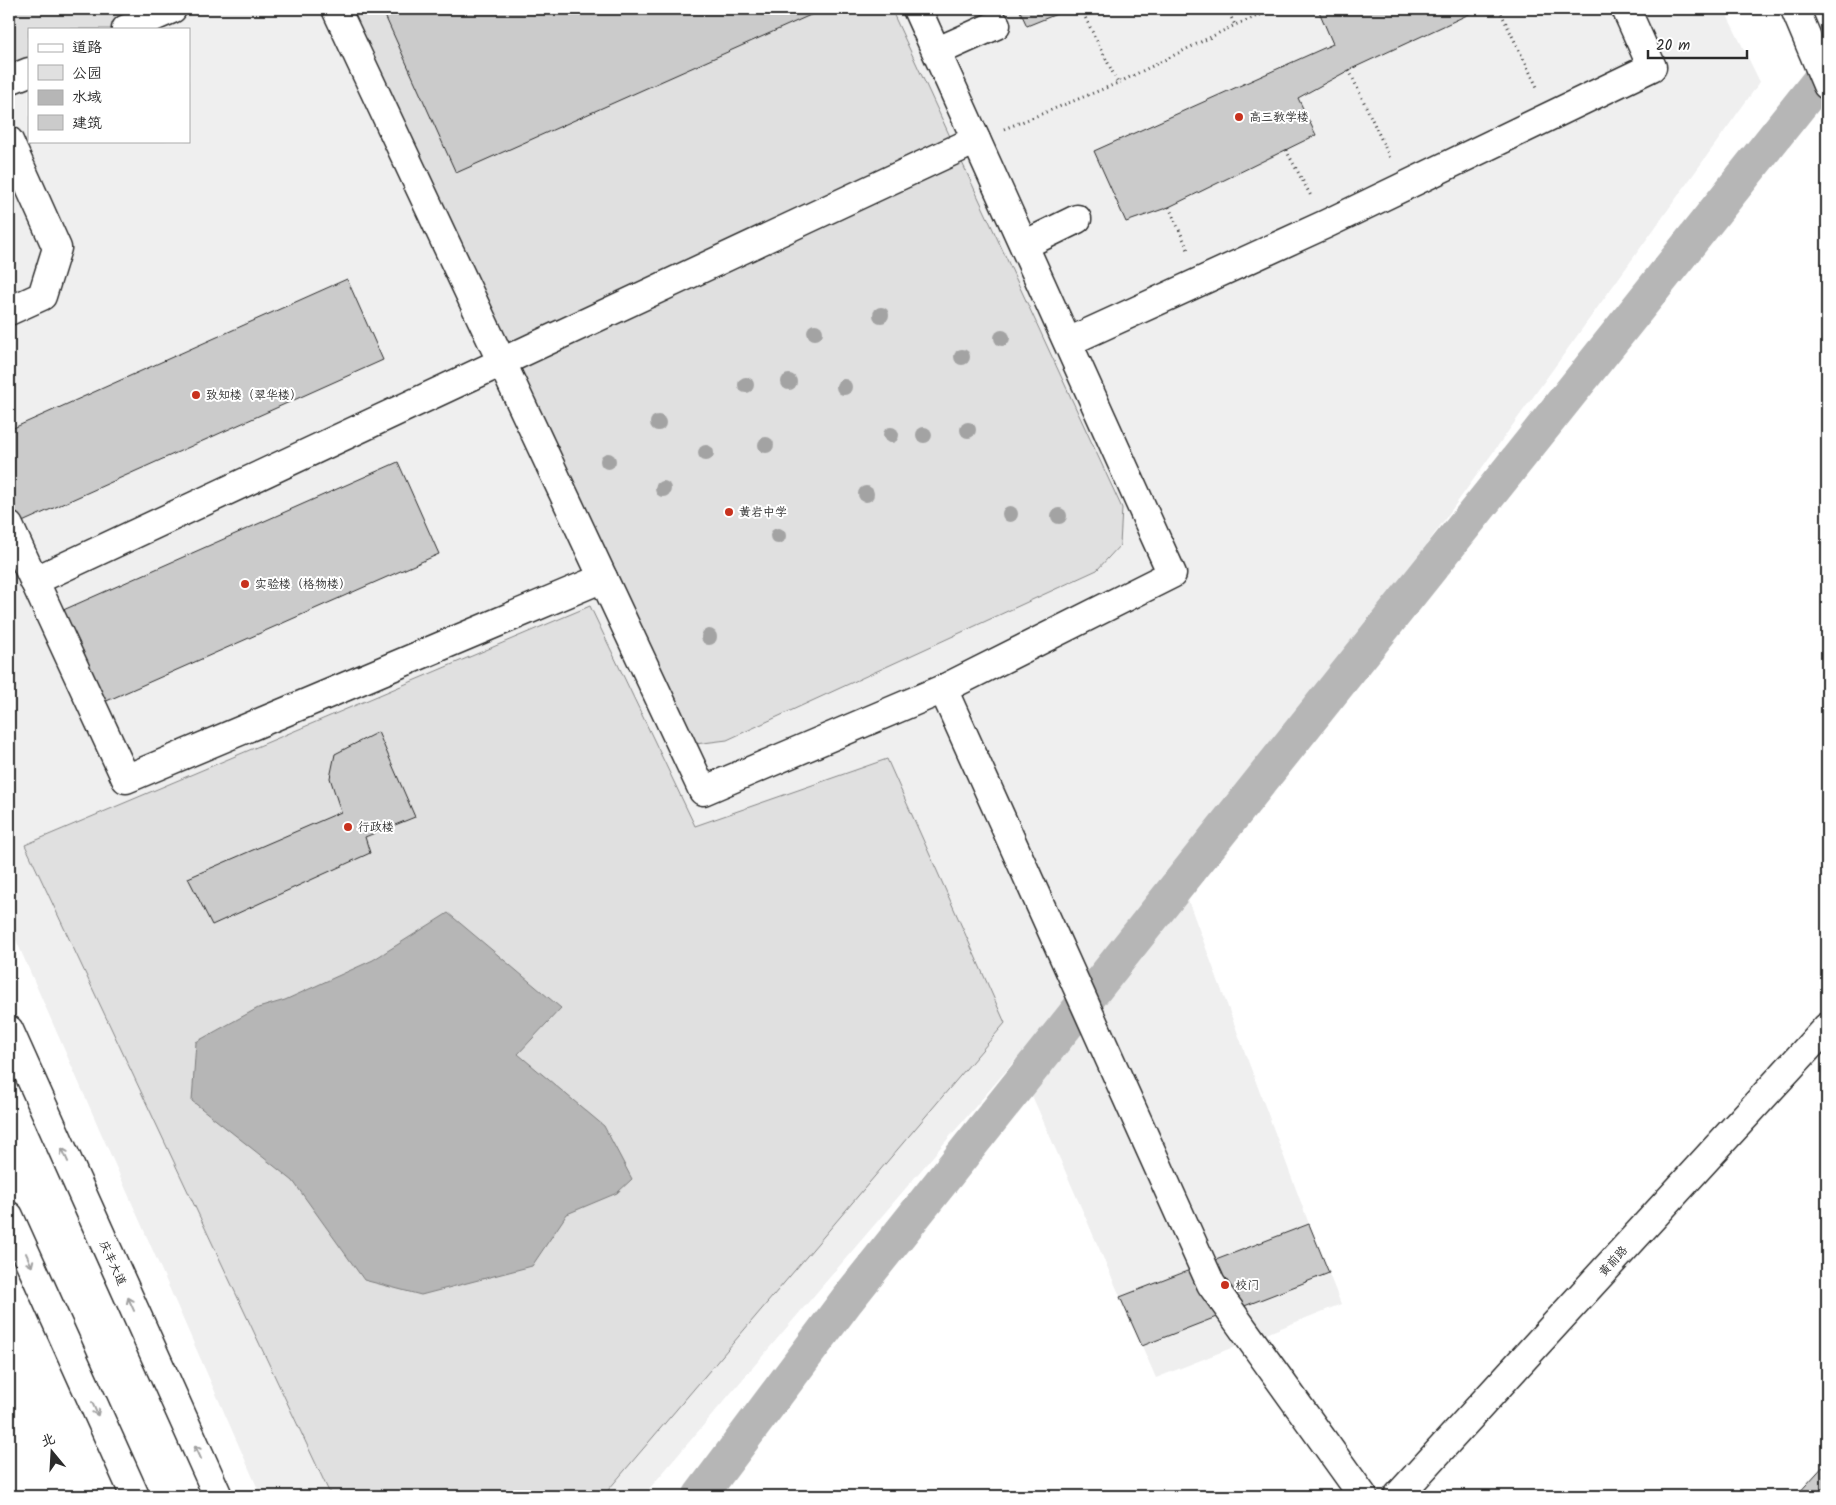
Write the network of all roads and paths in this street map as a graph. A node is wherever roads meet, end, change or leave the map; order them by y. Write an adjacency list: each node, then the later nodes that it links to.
1 (172, 9): 12 (street)
2 (336, 9): 31 (street)
3 (918, 9): 13 (street)
4 (1081, 9): 17 (path)
5 (1227, 9): 11 (path)
6 (1275, 9): 11 (path)
7 (1499, 9): 19 (path)
8 (1626, 9): 19 (street)
9 (1795, 9): 18 (street)
10 (996, 25): 13 (street)
11 (1235, 25): 17 (path)
12 (128, 28)
13 (938, 51): 20 (street)
14 (1349, 70): 23 (path)
15 (28, 72): 16 (street)
16 (9, 80)
17 (1118, 83): 20 (path)
18 (1827, 85)
19 (1551, 117): 23 (street)
20 (976, 140): 27 (street); 31 (street)
21 (9, 141): 29 (street)
22 (1286, 150): 26 (path)
23 (1404, 187): 26 (street)
24 (1170, 207): 28 (path)
25 (1077, 219): 27 (street)
26 (1326, 224): 28 (street)
27 (1024, 245): 30 (street)
28 (1202, 282): 30 (street)
29 (9, 311)
30 (1068, 342): 35 (street)
31 (503, 362): 33 (street); 34 (street)
32 (9, 526): 34 (street)
33 (603, 578): 34 (street); 35 (street)
34 (34, 581)
35 (944, 689): 41 (street)
36 (1827, 1027): 42 (street, 黄前路)
37 (9, 1030): 40 (street, 庆丰大道, one-way to 37)
38 (9, 1216): 39 (street, one-way to 39)
39 (135, 1496)
40 (218, 1496)
41 (1363, 1496)
42 (1398, 1496)

